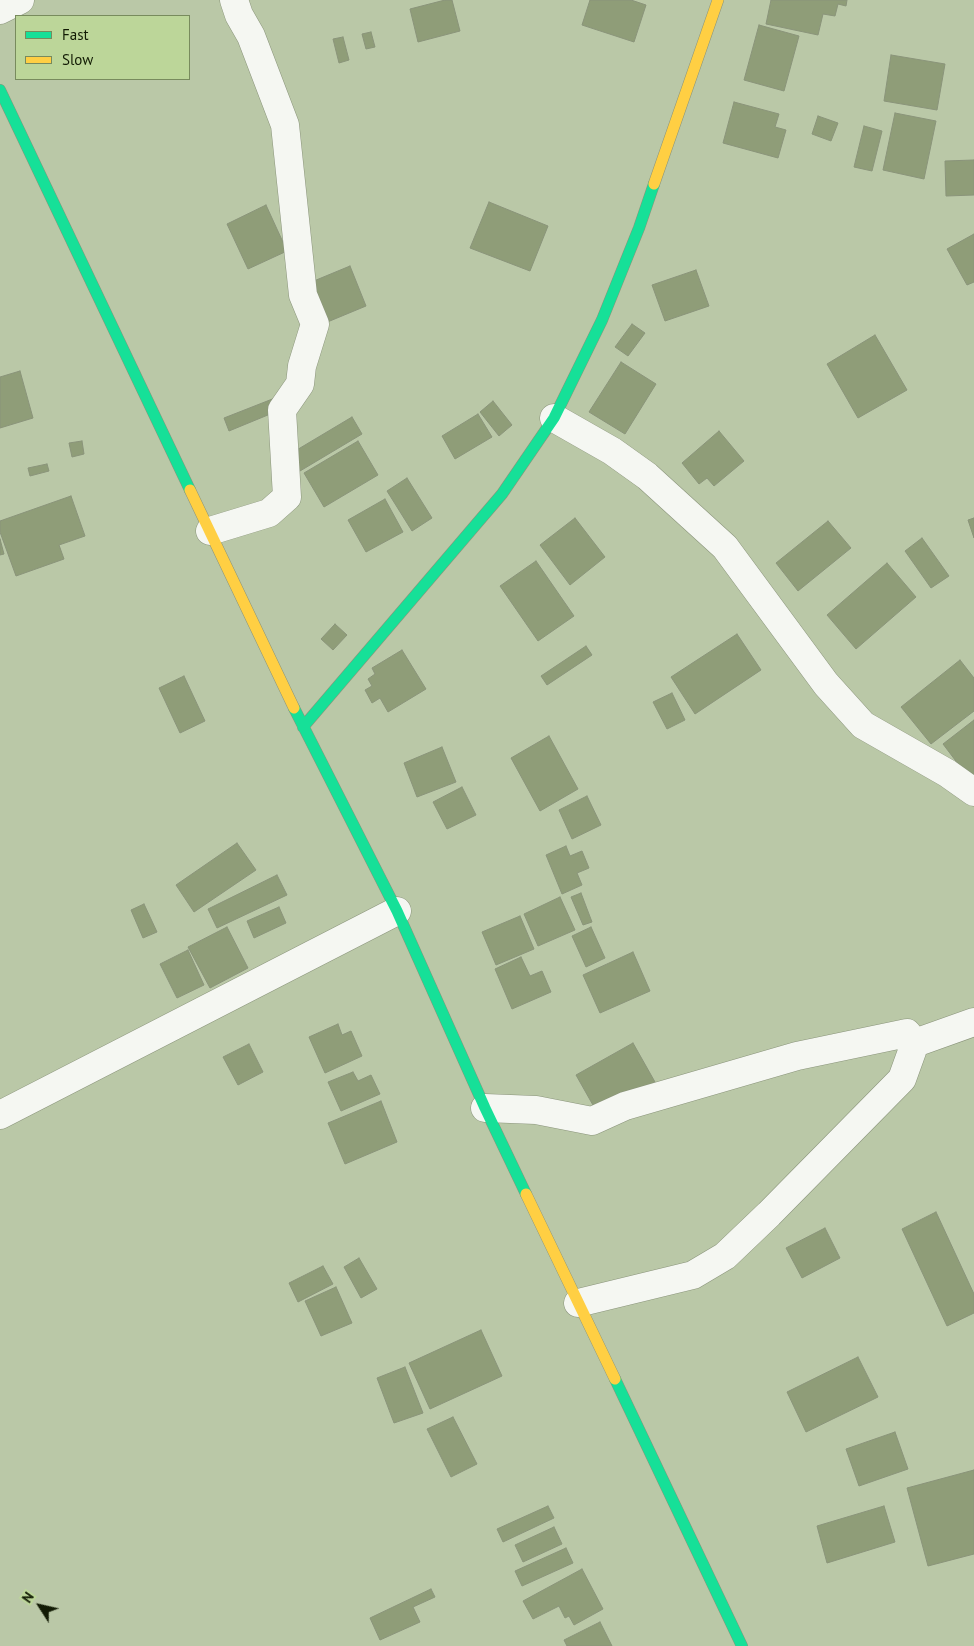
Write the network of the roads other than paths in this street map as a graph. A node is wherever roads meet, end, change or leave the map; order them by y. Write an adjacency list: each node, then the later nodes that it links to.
1 (20, 0): 4 (street)
2 (234, 0): 7 (street)
3 (718, 0): 6 (main road)
4 (0, 10)
5 (0, 90): 7 (main road)
6 (554, 418): 8 (main road); 9 (street)
7 (210, 531): 8 (main road)
8 (303, 726): 10 (main road)
9 (974, 792)
10 (397, 911): 13 (main road); 14 (street)
11 (974, 1022): 12 (street)
12 (915, 1043): 13 (street); 15 (street)
13 (485, 1108): 15 (main road)
14 (0, 1114)
15 (578, 1303): 16 (main road)
16 (742, 1646)

